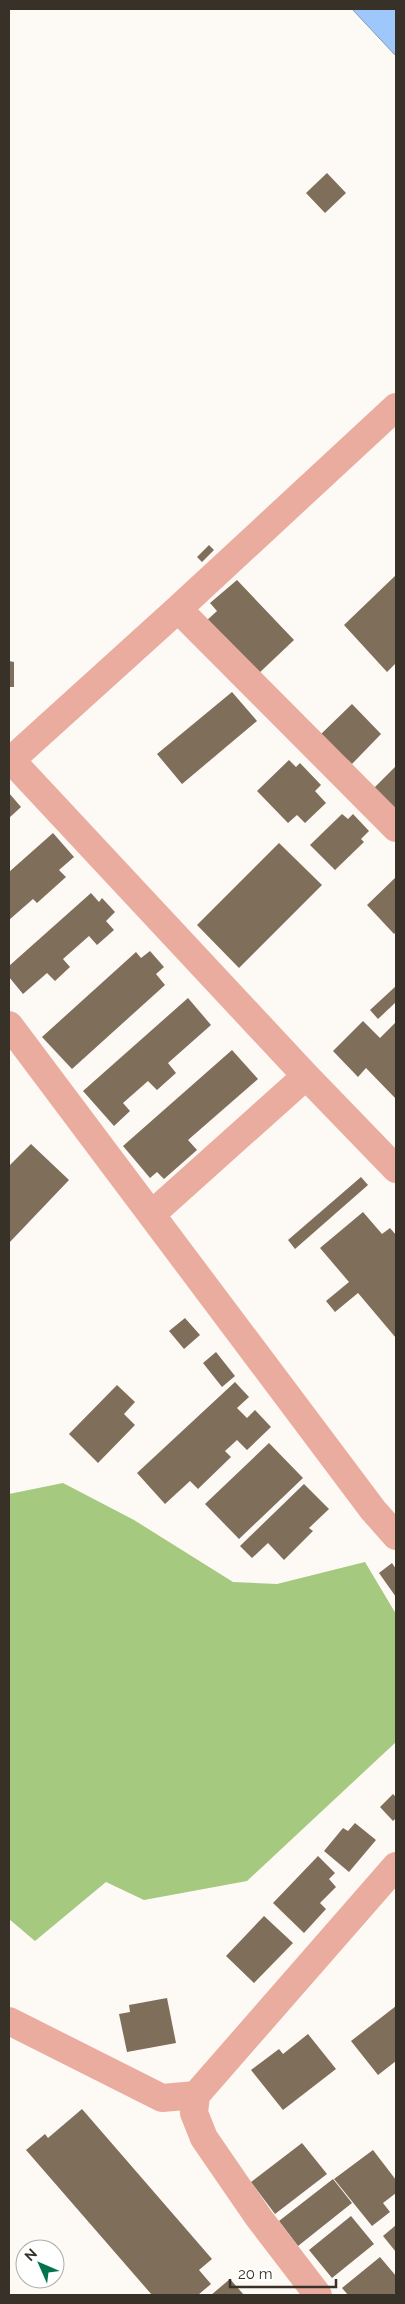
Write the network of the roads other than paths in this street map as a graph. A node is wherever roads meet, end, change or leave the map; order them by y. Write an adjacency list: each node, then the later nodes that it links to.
1 (396, 407): 2 (street)
2 (178, 609): 3 (street); 4 (street)
3 (10, 761): 6 (street)
4 (396, 828)
5 (9, 1025): 8 (street)
6 (306, 1076): 7 (street); 8 (street)
7 (396, 1169)
8 (152, 1214): 9 (street)
9 (396, 1536)
10 (396, 1866): 12 (street)
11 (9, 2021): 12 (street)
12 (196, 2095): 13 (street)
13 (318, 2295)

